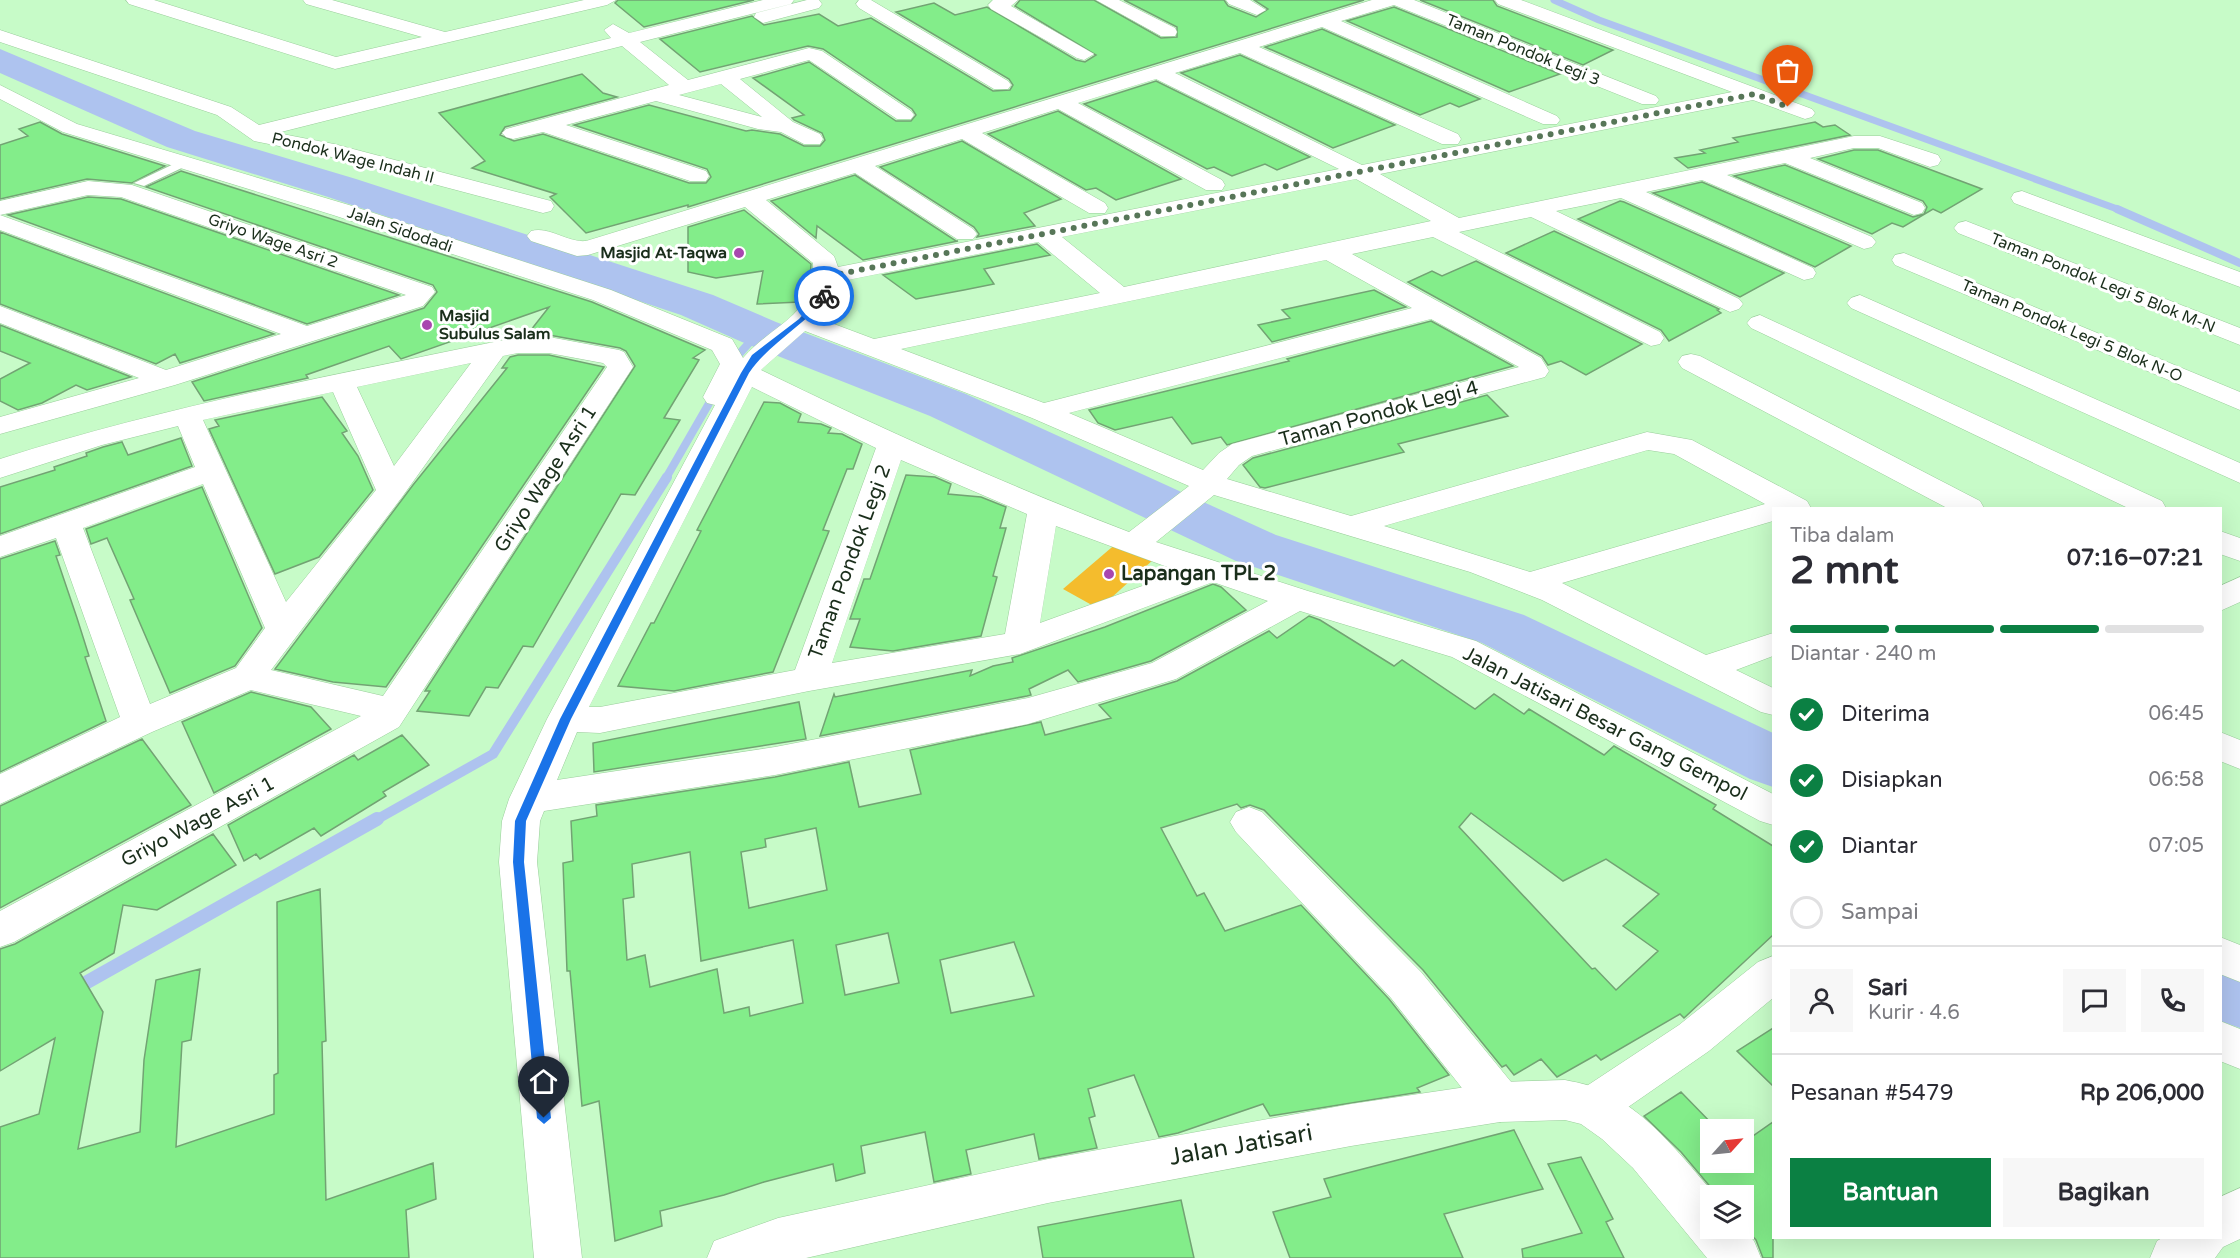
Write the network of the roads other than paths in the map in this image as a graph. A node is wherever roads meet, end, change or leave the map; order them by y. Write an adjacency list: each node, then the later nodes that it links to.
1 (135, 0): 20 (street)
2 (312, 0): 20 (street)
3 (607, 0): 14 (street)
4 (784, 0): 21 (street)
5 (1009, 0): 23 (street)
6 (1105, 0): 18 (street)
7 (1235, 0): 15 (street)
8 (1391, 0): 17 (street)
9 (1398, 0): 32 (street, Taman Pondok Legi 3)
10 (1504, 0): 27 (street, Taman Pondok Legi 3)
11 (520, 3): 16 (street)
12 (816, 4): 21 (street)
13 (864, 4): 26 (street)
14 (582, 6): 16 (street); 21 (street)
15 (1257, 10)
16 (553, 13): 20 (street)
17 (1324, 21): 22 (street); 36 (street)
18 (1168, 32)
19 (0, 36): 39 (street, Pondok Wage Indah II)
20 (446, 38)
21 (632, 45): 28 (street); 39 (street); 44 (street)
22 (1243, 47): 24 (street); 43 (street)
23 (1084, 54)
24 (1158, 72): 33 (street); 46 (street)
25 (724, 76): 28 (street); 35 (street); 38 (street)
26 (1001, 85)
27 (1729, 85): 31 (street, Taman Pondok Legi 3); 32 (street, Taman Pondok Legi 3)
28 (684, 87): 30 (street)
29 (0, 91): 48 (street, Jalan Sidodadi)
30 (655, 94): 37 (street); 38 (street)
31 (1755, 94): 34 (street, Taman Pondok Legi 3); 50 (street)
32 (1649, 100): 36 (street, Taman Pondok Legi 3)
33 (1062, 103): 40 (street); 54 (street)
34 (1805, 113)
35 (904, 115)
36 (1550, 120): 43 (street, Taman Pondok Legi 3)
37 (544, 124): 41 (street); 52 (street)
38 (786, 126): 42 (street)
39 (255, 132): 44 (street, Pondok Wage Indah II)
40 (965, 132): 49 (street); 60 (street)
41 (513, 133)
42 (812, 139)
43 (1450, 139): 46 (street, Taman Pondok Legi 3)
44 (297, 143): 58 (street, Pondok Wage Indah II)
45 (1785, 155): 47 (street); 51 (street); 62 (street)
46 (1340, 160): 50 (street); 54 (street, Taman Pondok Legi 3)
47 (1930, 160)
48 (184, 164): 53 (lane); 87 (street, Jalan Sidodadi)
49 (857, 164): 57 (street); 66 (street)
50 (1360, 172): 64 (street); 67 (street)
51 (1701, 172): 55 (street); 69 (street)
52 (698, 176)
53 (140, 183)
54 (1214, 185): 60 (street, Taman Pondok Legi 3)
55 (1621, 189): 61 (street); 73 (street)
56 (2022, 198): 74 (street)
57 (750, 199): 68 (street); 72 (street)
58 (543, 206)
59 (0, 208): 82 (street, Griyo Wage Asri 2)
60 (1097, 208): 66 (street, Taman Pondok Legi 3)
61 (1531, 208): 64 (street); 77 (street)
62 (1914, 208)
63 (0, 222): 82 (street)
64 (1443, 226): 70 (street); 84 (street)
65 (1966, 228): 83 (street, Taman Pondok Legi 5 Blok M-N)
66 (965, 234): 72 (street, Taman Pondok Legi 3)
67 (1043, 234): 72 (street); 75 (street)
68 (539, 236)
69 (1864, 242)
70 (1326, 250): 75 (street); 78 (street, Taman Pondok Legi 4)
71 (1904, 260): 91 (street, Taman Pondok Legi 5 Blok N-O)
72 (827, 269): 81 (street)
73 (1804, 273)
74 (2240, 280)
75 (1119, 296): 85 (street)
76 (1860, 303): 98 (street)
77 (1730, 304)
78 (1431, 310): 92 (street); 99 (street, Taman Pondok Legi 4)
79 (0, 314): 89 (street)
80 (1760, 323): 103 (street)
81 (797, 324): 85 (street); 87 (street)
82 (307, 335): 89 (street, Griyo Wage Asri 2)
83 (2240, 337)
84 (1651, 338)
85 (871, 348): 92 (street)
86 (495, 349): 90 (street); 100 (street); 124 (street, Griyo Wage Asri 1)
87 (739, 360): 95 (street, Taman Pondok Legi 2); 125 (street)
88 (1691, 362): 102 (street)
89 (165, 379): 94 (street, Griyo Wage Asri 2)
90 (342, 383): 93 (street); 100 (street)
91 (2240, 402)
92 (1042, 411): 99 (street)
93 (186, 415): 96 (street); 97 (street)
94 (2, 424)
95 (892, 445): 104 (street, Taman Pondok Legi 2); 122 (street, Taman Pondok Legi 2)
96 (0, 469)
97 (212, 471): 106 (street); 117 (street)
98 (2240, 474)
99 (1204, 489): 107 (street); 108 (street, Taman Pondok Legi 4)
100 (391, 491): 117 (street)
101 (1783, 507): 107 (street)
102 (1968, 507)
103 (2149, 507)
104 (1043, 510): 108 (street, Taman Pondok Legi 2); 118 (street)
105 (1772, 513): 113 (street)
106 (66, 523): 110 (street); 126 (street)
107 (1350, 526): 113 (street)
108 (1141, 539): 112 (street, Taman Pondok Legi 2)
109 (2222, 543): 111 (street)
110 (0, 547)
111 (2240, 551)
112 (1213, 571): 115 (street, Taman Pondok Legi 2); 118 (street, Taman Pondok Legi 2)
113 (1527, 583): 120 (street)
114 (2240, 588): 116 (street)
115 (1297, 599): 130 (street); 131 (street, Jalan Jatisari Besar Gang Gempol)
116 (2222, 599)
117 (282, 629): 121 (street)
118 (1020, 643): 122 (street, Taman Pondok Legi 2)
119 (1772, 644): 120 (street)
120 (1705, 668): 123 (street)
121 (248, 677): 124 (street); 126 (street)
122 (809, 679): 125 (street, Taman Pondok Legi 2)
123 (1772, 702)
124 (393, 711): 133 (street, Griyo Wage Asri 1)
125 (565, 719): 130 (street)
126 (140, 723): 129 (street)
127 (2222, 746): 128 (street)
128 (2240, 756)
129 (0, 790)
130 (528, 799): 146 (street)
131 (1772, 810)
132 (1249, 822): 139 (street)
133 (0, 930)
134 (2222, 955): 135 (street)
135 (2240, 965)
136 (1772, 975): 140 (street)
137 (2222, 1041): 138 (street)
138 (2240, 1050)
139 (1500, 1102): 140 (street, Jalan Jatisari); 147 (street, Jalan Jatisari)
140 (1592, 1107): 142 (street, Jalan Jatisari)
141 (2240, 1211): 143 (street)
142 (1700, 1212)
143 (2222, 1224)
144 (1722, 1239): 148 (street)
145 (2202, 1239): 149 (street)
146 (558, 1258)
147 (731, 1258)
148 (1737, 1258)
149 (2174, 1258)

